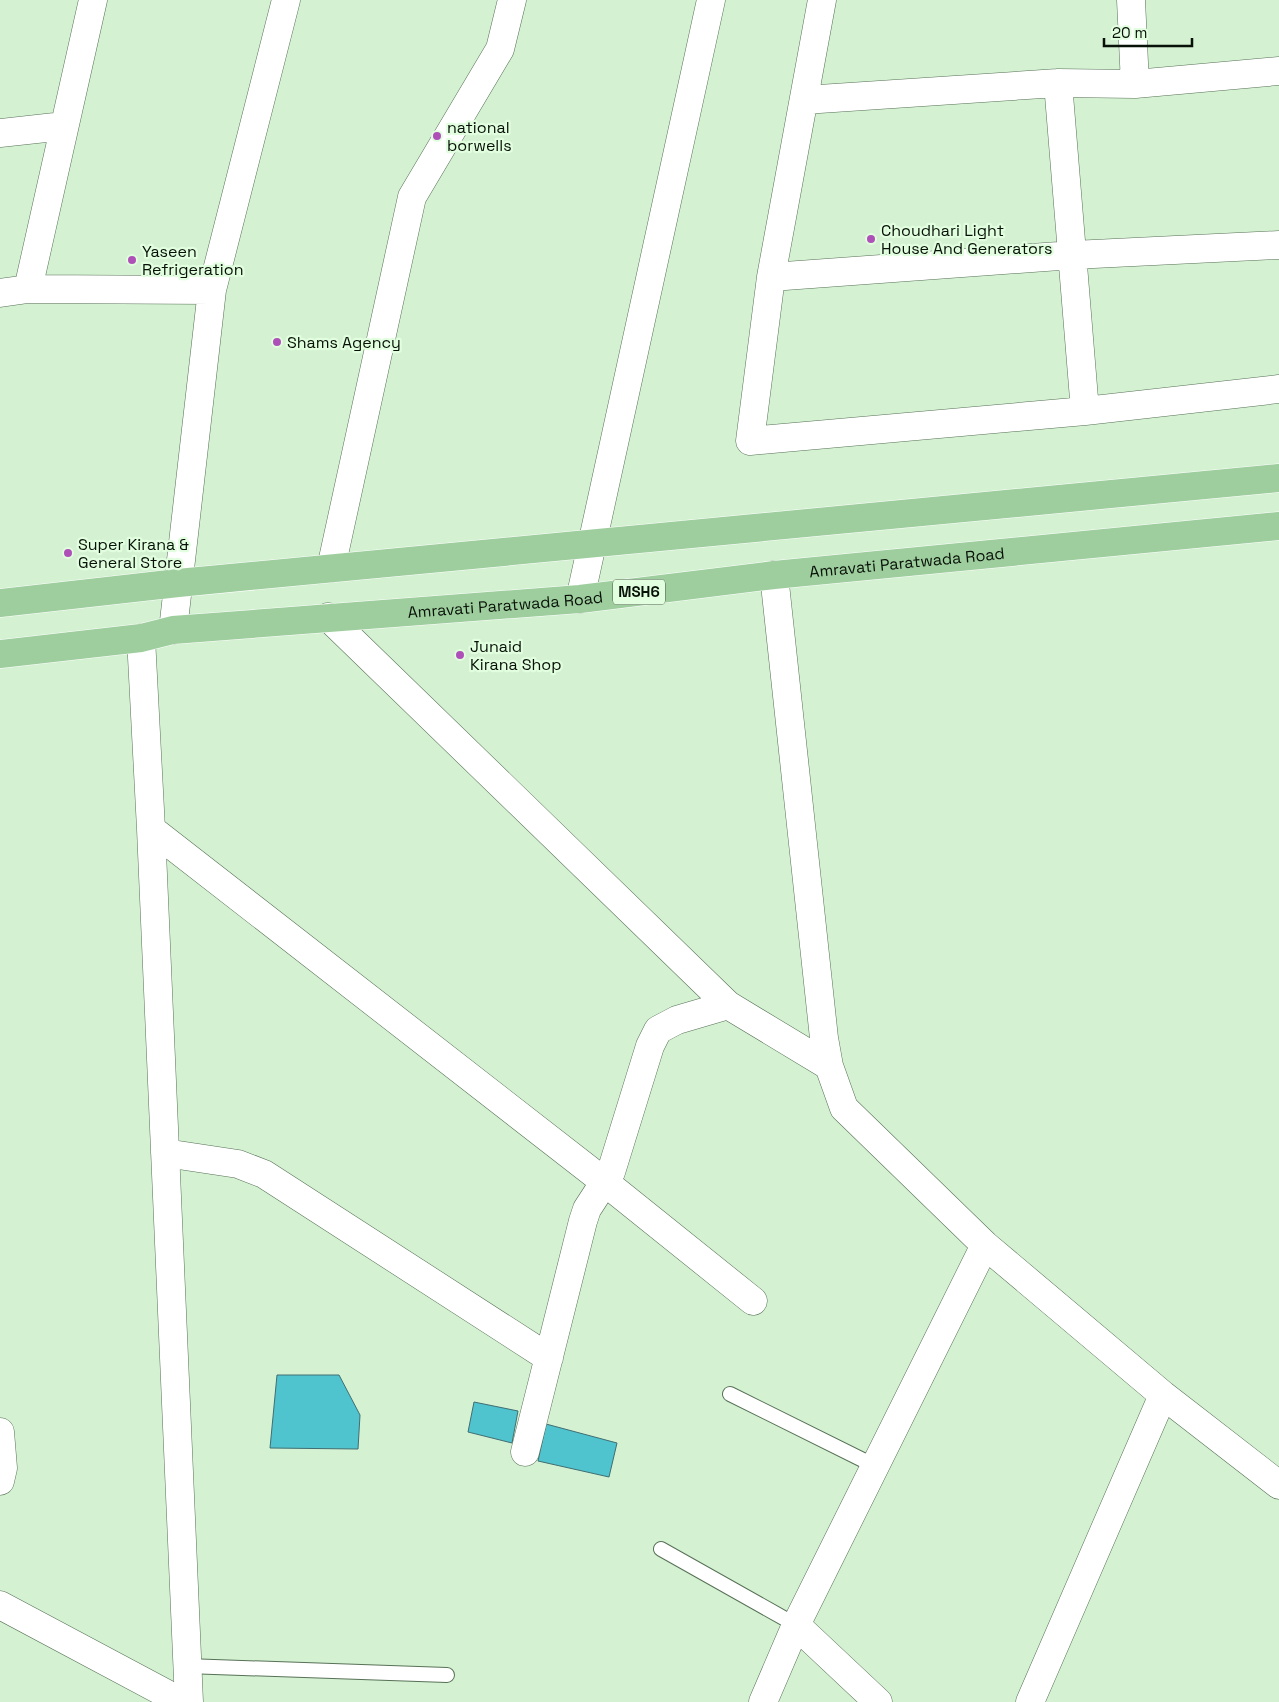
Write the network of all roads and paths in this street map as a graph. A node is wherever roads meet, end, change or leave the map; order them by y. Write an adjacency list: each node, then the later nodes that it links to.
1 (93, 0): 11 (street)
2 (286, 0): 17 (street)
3 (512, 0): 24 (street)
4 (711, 0): 23 (street)
5 (822, 0): 10 (street)
6 (1131, 0): 9 (street)
7 (1279, 72): 9 (street)
8 (1058, 84): 9 (street); 10 (street); 14 (street)
9 (1135, 84)
10 (804, 100): 15 (street)
11 (64, 126): 12 (street); 16 (street)
12 (0, 133)
13 (1279, 245): 14 (street)
14 (1073, 256): 15 (street); 20 (street)
15 (771, 277): 20 (street)
16 (28, 289): 17 (street); 18 (street)
17 (212, 290): 26 (street)
18 (0, 293)
19 (1279, 389): 20 (street)
20 (1085, 411)
21 (1279, 478): 23 (main road)
22 (1279, 526): 25 (main road, Amravati Paratwada Road / MSH6)
23 (592, 544): 24 (main road); 27 (street)
24 (331, 568): 26 (main road)
25 (774, 576): 27 (main road, Amravati Paratwada Road / MSH6); 35 (street)
26 (178, 582): 28 (main road); 30 (street)
27 (580, 599): 29 (main road, Amravati Paratwada Road / MSH6)
28 (0, 603)
29 (328, 617): 30 (main road, Amravati Paratwada Road / MSH6); 34 (street)
30 (173, 630): 31 (main road, Amravati Paratwada Road / MSH6)
31 (141, 638): 32 (main road, Amravati Paratwada Road / MSH6); 33 (street)
32 (0, 654)
33 (151, 829): 36 (street); 37 (street)
34 (728, 1005): 35 (street); 37 (street)
35 (829, 1066): 38 (street)
36 (165, 1154): 40 (street); 51 (street)
37 (606, 1182): 39 (street); 40 (street)
38 (985, 1245): 42 (street); 45 (street)
39 (753, 1301)
40 (548, 1358): 44 (street)
41 (730, 1394): 45 (lane)
42 (1162, 1395): 47 (street); 57 (street)
43 (0, 1432): 46 (street)
44 (525, 1452)
45 (875, 1466): 50 (street)
46 (0, 1481)
47 (1279, 1485)
48 (661, 1550): 50 (lane)
49 (0, 1605): 53 (street)
50 (796, 1625): 55 (street); 56 (street)
51 (186, 1666): 52 (lane); 54 (street)
52 (448, 1675)
53 (182, 1702)
54 (189, 1702)
55 (763, 1702)
56 (878, 1702)
57 (1030, 1702)

